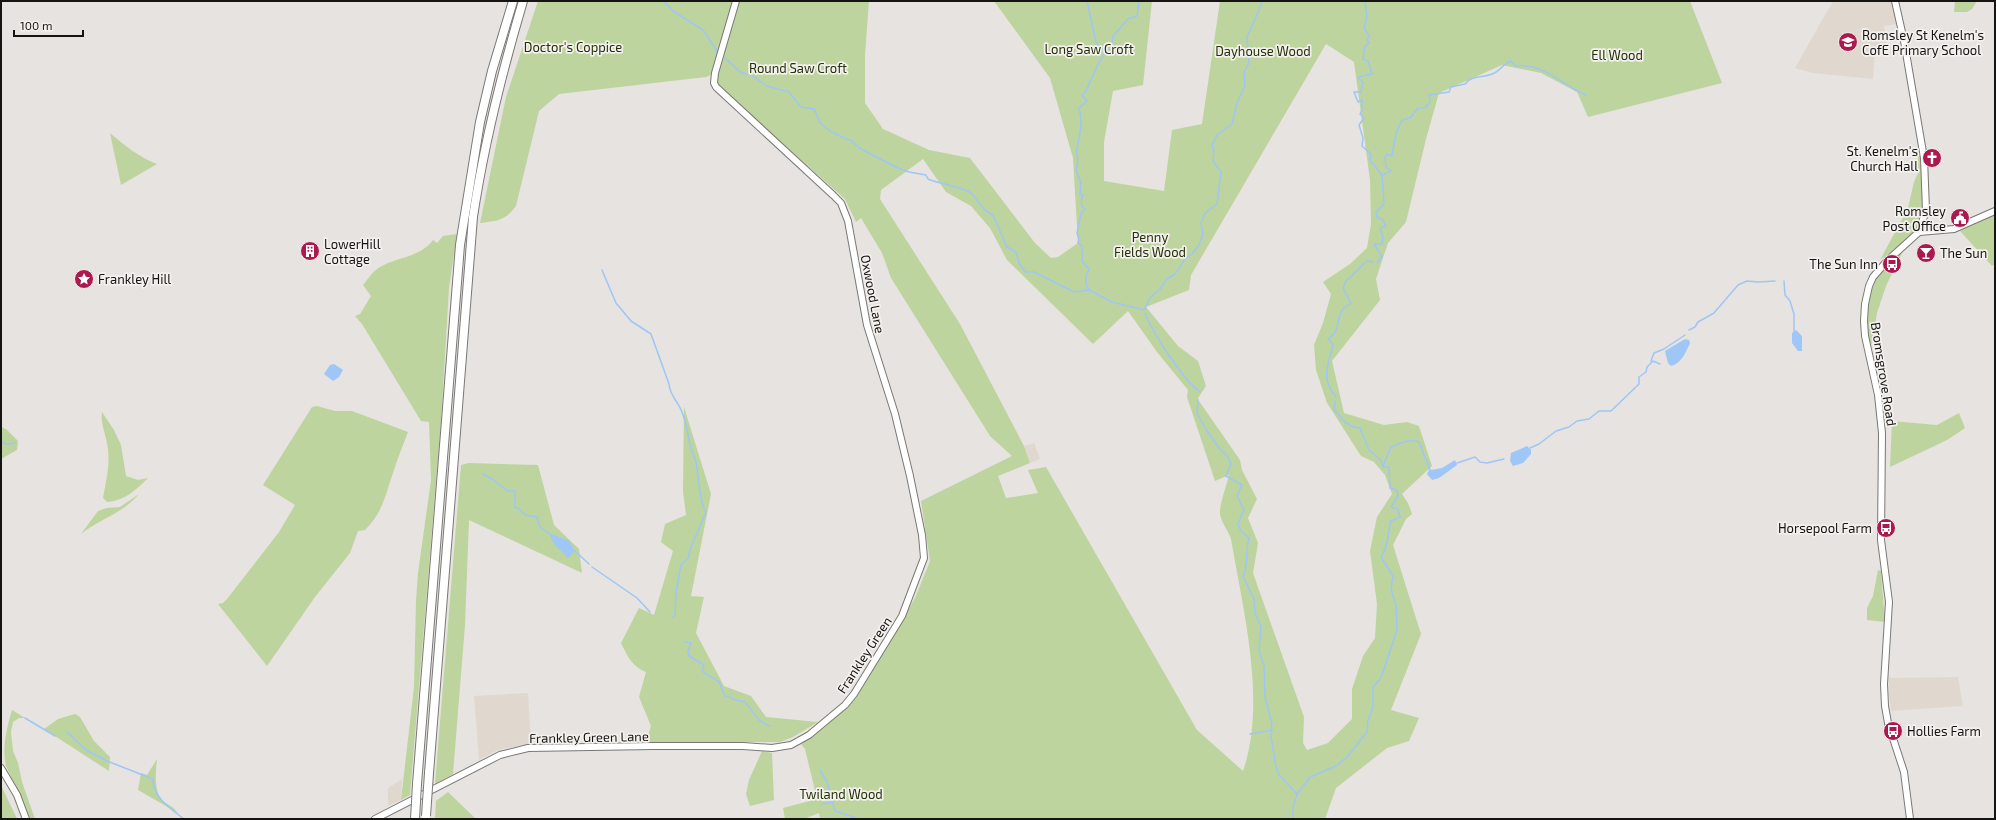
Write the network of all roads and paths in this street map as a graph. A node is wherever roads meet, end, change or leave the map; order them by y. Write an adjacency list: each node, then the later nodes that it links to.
1 (513, 1): 13 (highway, bridge)
2 (523, 1): 10 (highway, bridge)
3 (736, 1): 7 (street, Oxwood Lane)
4 (1895, 1): 6 (street)
5 (1995, 211): 6 (street)
6 (1919, 232): 14 (street, Bromsgrove Road)
7 (924, 558): 8 (street, Frankley Green)
8 (772, 748): 12 (street, Frankley Green Lane)
9 (1, 768): 11 (street)
10 (426, 818)
11 (26, 819)
12 (375, 819)
13 (415, 819)
14 (1910, 819)

